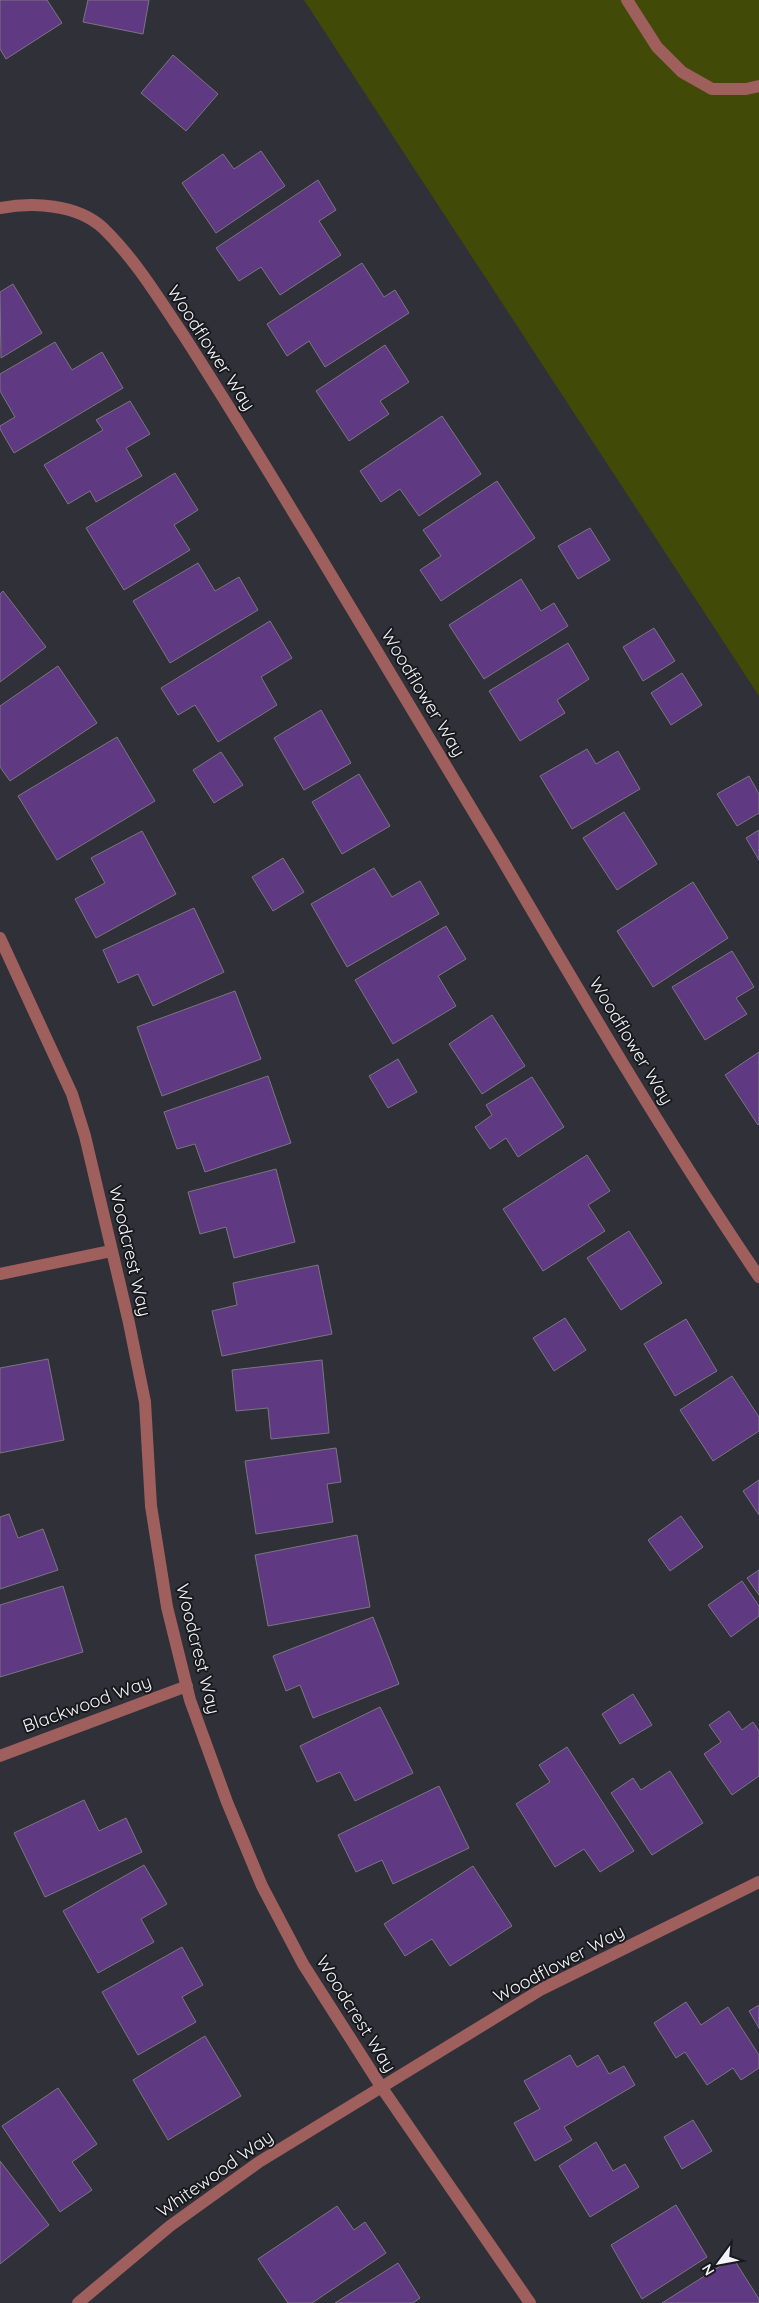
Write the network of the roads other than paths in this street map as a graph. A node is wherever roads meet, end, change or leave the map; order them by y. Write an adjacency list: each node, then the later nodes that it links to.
1 (627, 0): 2 (street)
2 (759, 86)
3 (0, 208): 7 (street, Woodflower Way)
4 (0, 938): 5 (street, Woodcrest Way)
5 (112, 1251): 6 (street); 8 (street, Woodcrest Way)
6 (0, 1274)
7 (759, 1277)
8 (187, 1686): 9 (street, Blackwood Way); 11 (street, Woodcrest Way)
9 (0, 1756)
10 (759, 1882): 11 (street, Woodflower Way)
11 (382, 2088): 12 (street, Whitewood Way); 13 (street, Woodcrest Way)
12 (78, 2303)
13 (530, 2303)

